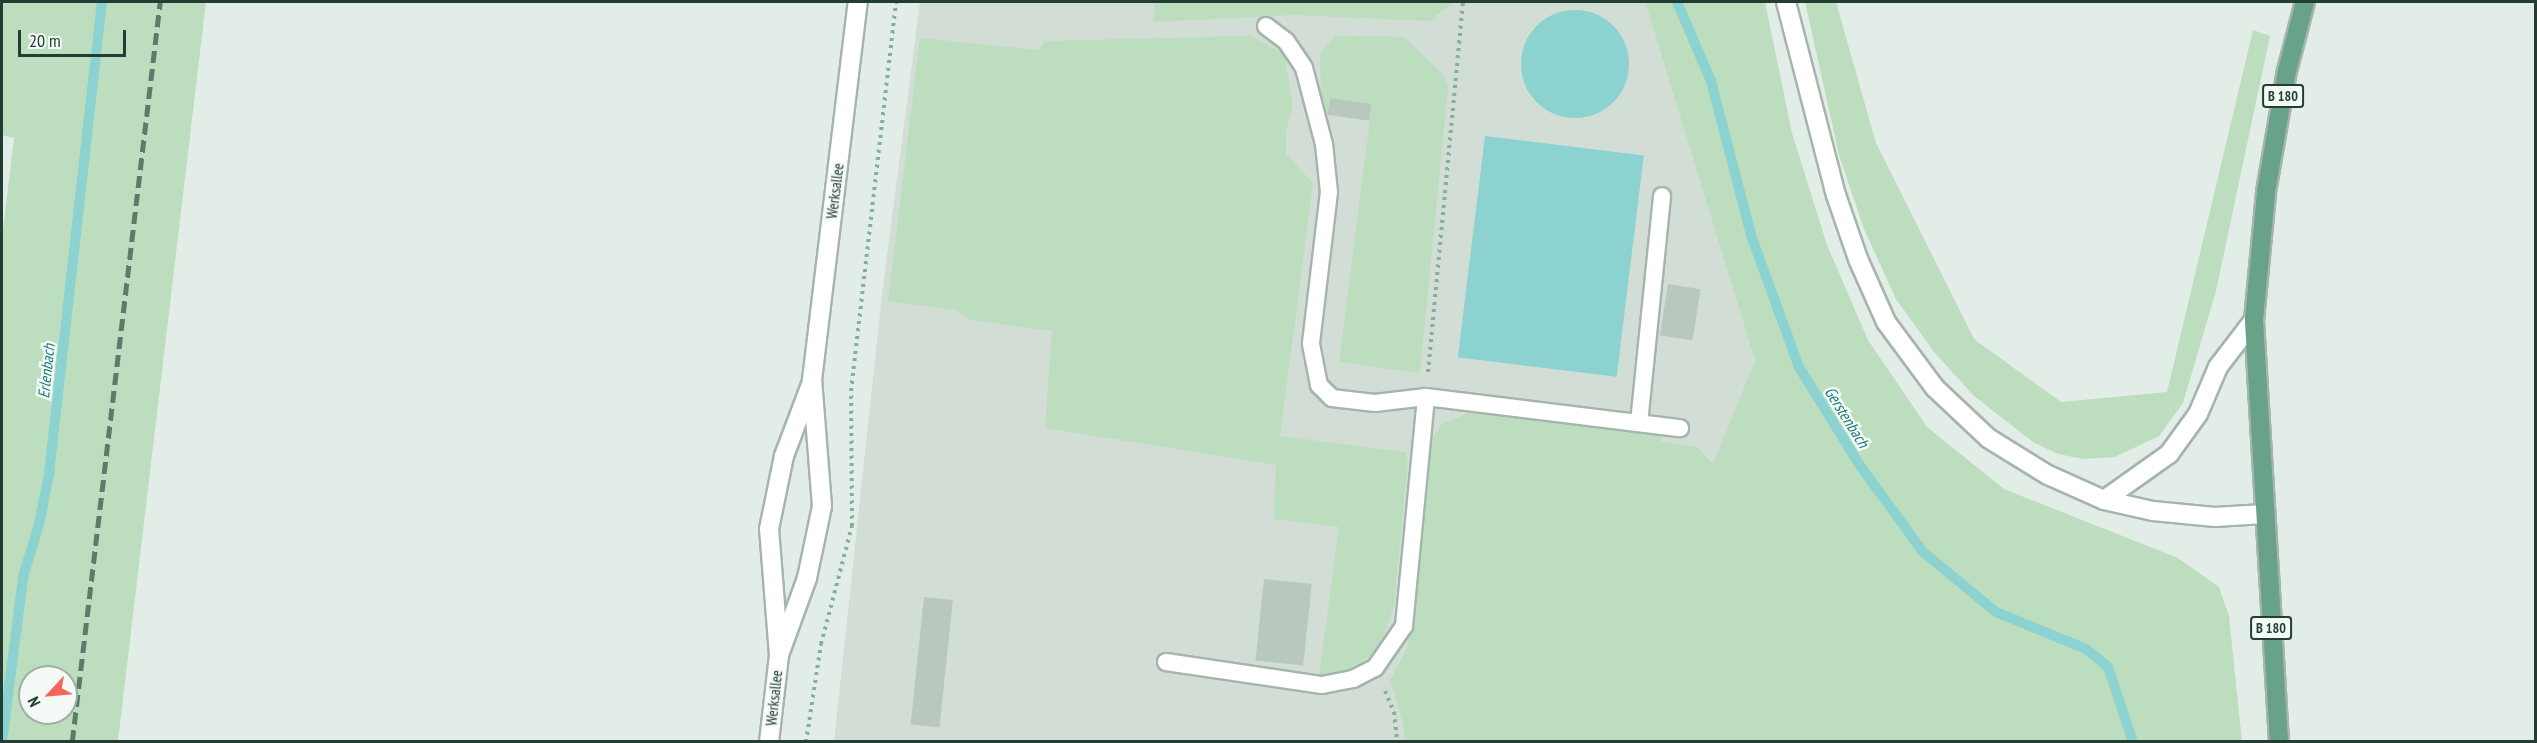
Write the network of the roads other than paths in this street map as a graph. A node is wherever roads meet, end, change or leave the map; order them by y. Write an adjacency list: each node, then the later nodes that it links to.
1 (858, 2): 7 (street, Werksallee)
2 (1786, 2): 11 (street)
3 (2305, 2): 6 (main road, B 180)
4 (1266, 26): 8 (lane)
5 (1662, 196): 9 (lane)
6 (2254, 320): 11 (street); 12 (main road, B 180)
7 (812, 380): 13 (street, Werksallee); 13 (street, Werksallee)
8 (1426, 397): 9 (lane); 14 (lane)
9 (1639, 423): 10 (lane)
10 (1680, 428)
11 (2104, 500): 12 (street)
12 (2264, 514): 16 (main road, B 180)
13 (779, 655): 15 (street, Werksallee)
14 (1166, 662)
15 (770, 741)
16 (2279, 741)

